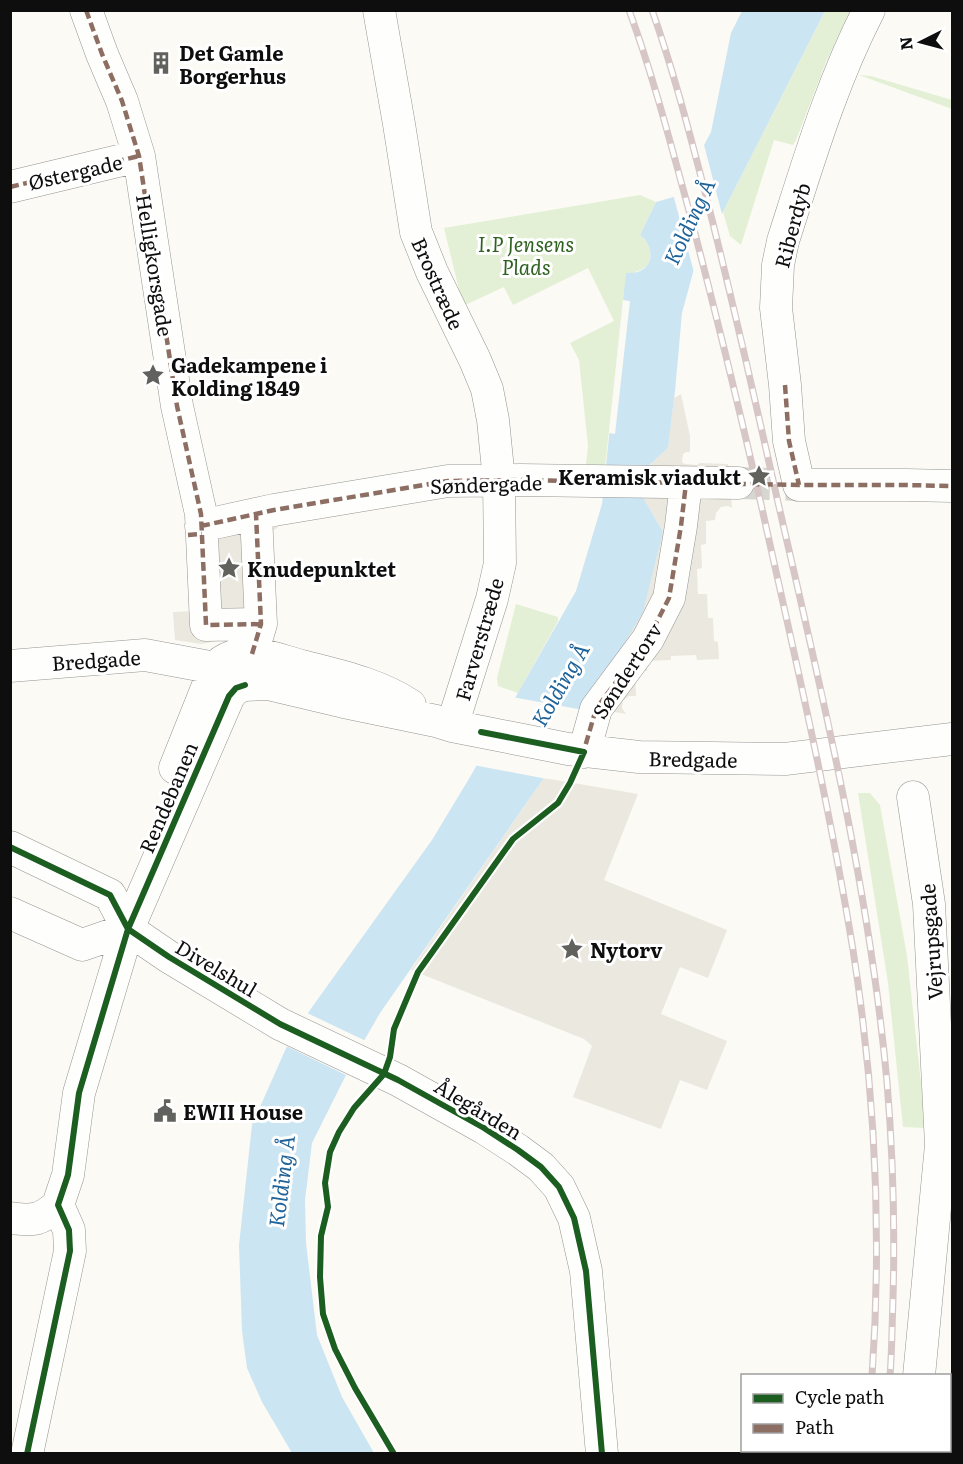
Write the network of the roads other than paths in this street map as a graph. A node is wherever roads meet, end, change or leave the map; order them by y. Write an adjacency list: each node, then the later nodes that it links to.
1 (86, 10): 4 (street, Helligkorsgade)
2 (379, 10): 6 (street, Brostræde)
3 (869, 10): 9 (street, Riberdyb)
4 (139, 156): 5 (street, Østergade); 11 (street, Helligkorsgade)
5 (10, 187)
6 (499, 480): 7 (street, Søndergade); 10 (street, Søndergade); 17 (street, Farverstræde)
7 (672, 483): 8 (street, Søndergade); 19 (street, Søndertorv)
8 (738, 483)
9 (952, 486)
10 (256, 514): 11 (street, Søndergade); 12 (street)
11 (201, 526): 12 (street)
12 (261, 624): 13 (street)
13 (252, 654): 15 (street, Bredgade); 17 (street, Bredgade)
14 (10, 666): 15 (street, Bredgade)
15 (216, 668): 16 (street, Bredgade); 24 (street, Rendebanen)
16 (245, 685): 17 (street, Bredgade); 24 (street, Rendebanen)
17 (444, 723): 19 (street, Bredgade)
18 (952, 739): 19 (street, Bredgade)
19 (576, 751)
20 (913, 797): 22 (street, Vejrupsgade)
21 (10, 847): 24 (street)
22 (941, 905): 26 (street, Vejrupsgade)
23 (10, 913): 24 (street)
24 (128, 929): 25 (street, Divelshul); 27 (street)
25 (292, 1030): 31 (street, Ålegården)
26 (947, 1147): 29 (street, Vejrupsgade)
27 (58, 1205): 28 (street); 30 (street)
28 (10, 1218)
29 (919, 1374)
30 (27, 1454)
31 (602, 1454)

